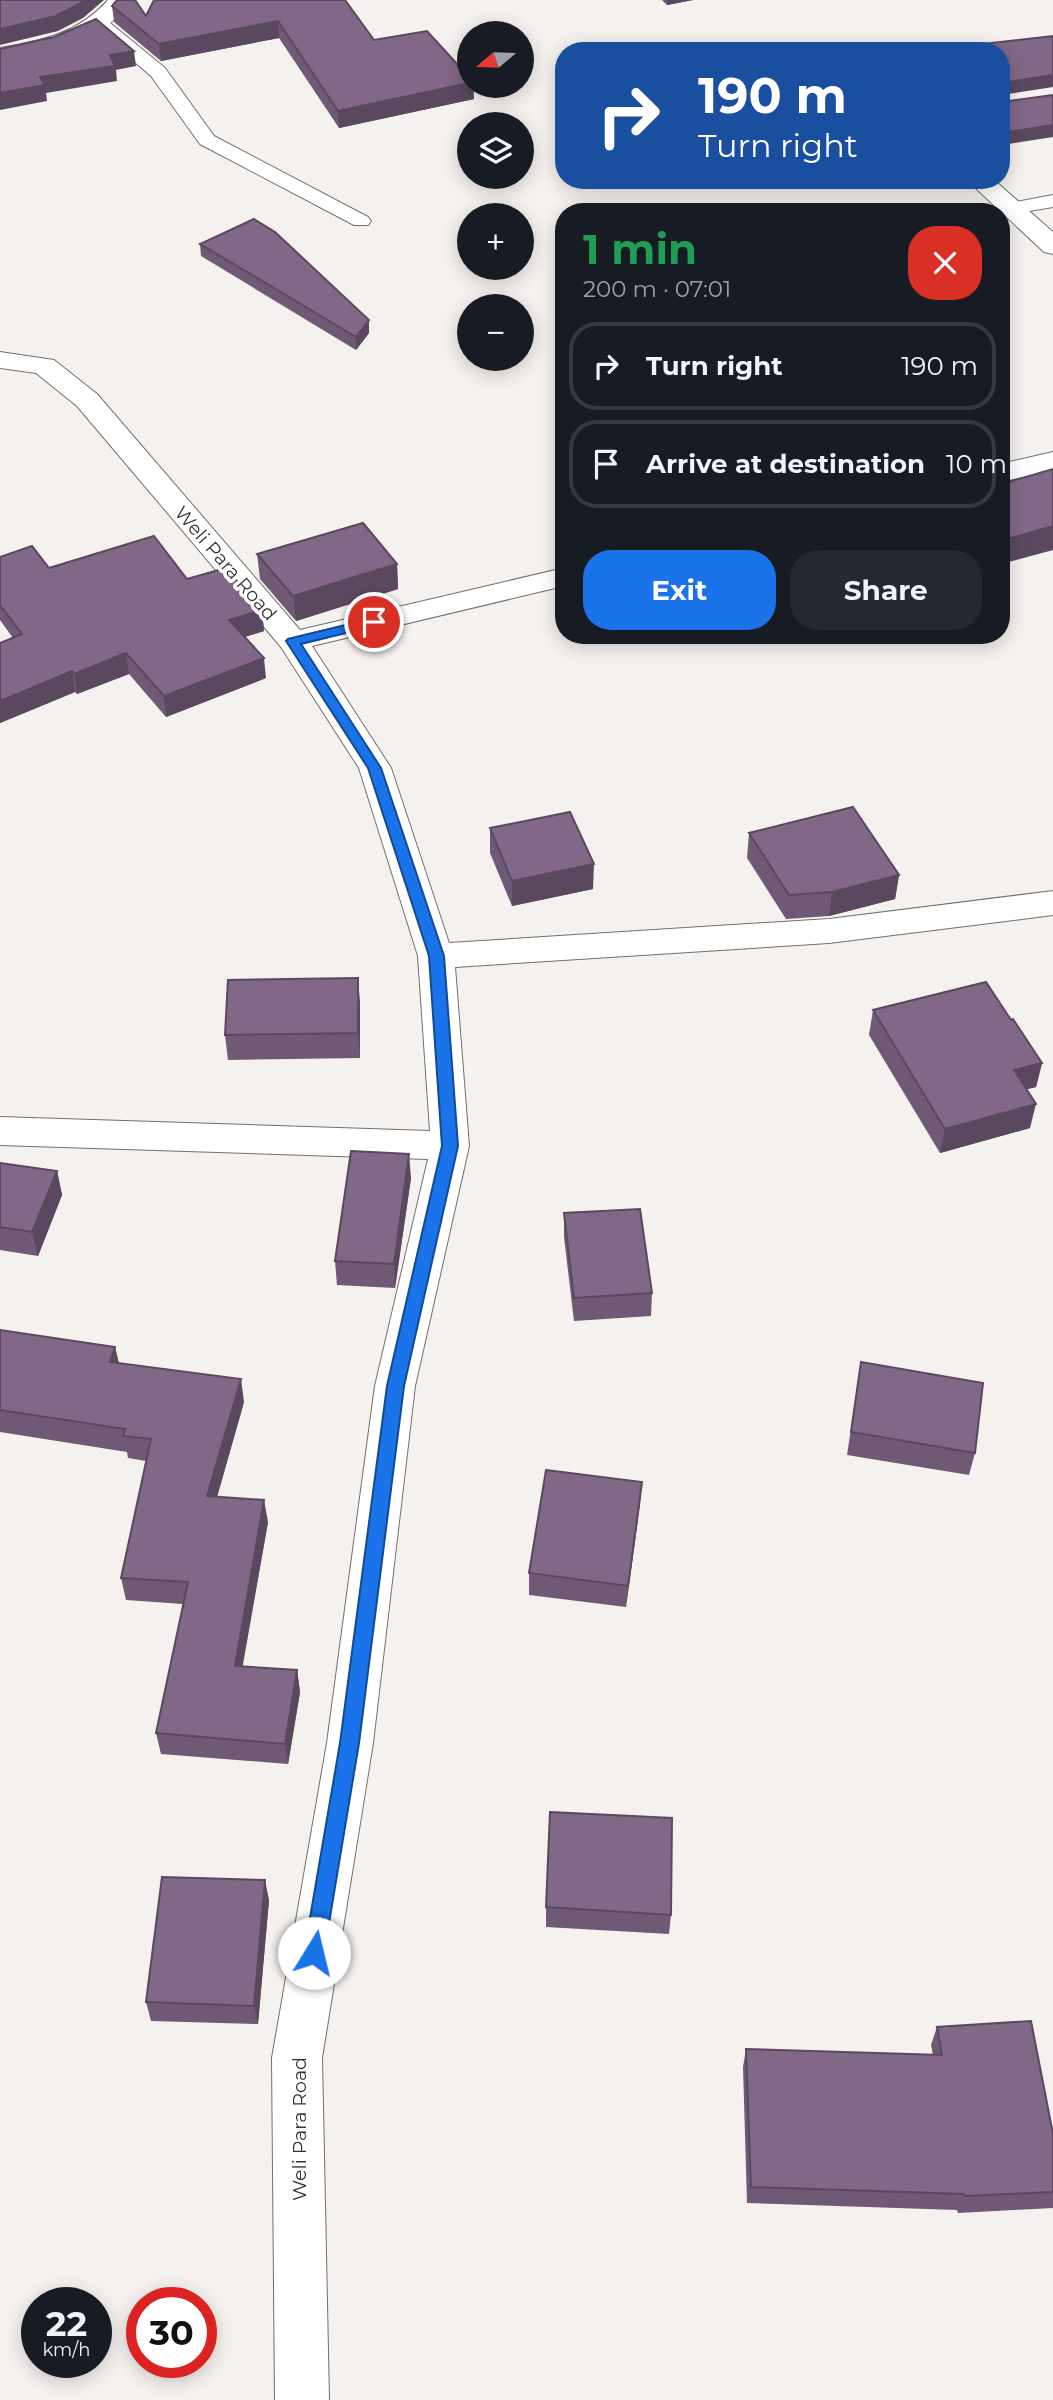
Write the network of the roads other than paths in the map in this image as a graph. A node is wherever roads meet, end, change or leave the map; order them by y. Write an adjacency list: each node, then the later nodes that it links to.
1 (120, 0): 2 (street)
2 (100, 23): 3 (street); 8 (lane)
3 (0, 55)
4 (990, 189): 6 (street)
5 (1053, 201): 7 (lane)
6 (1006, 203)
7 (1012, 208): 9 (street)
8 (361, 221)
9 (1053, 246)
10 (0, 360): 14 (street, Weli Para Road)
11 (1053, 461): 12 (street)
12 (1010, 471)
13 (555, 579): 14 (street)
14 (293, 641): 16 (street, Weli Para Road)
15 (1053, 903): 16 (street)
16 (436, 956): 18 (street, Weli Para Road)
17 (0, 1131): 18 (street)
18 (450, 1146): 19 (street, Weli Para Road)
19 (302, 2400)

